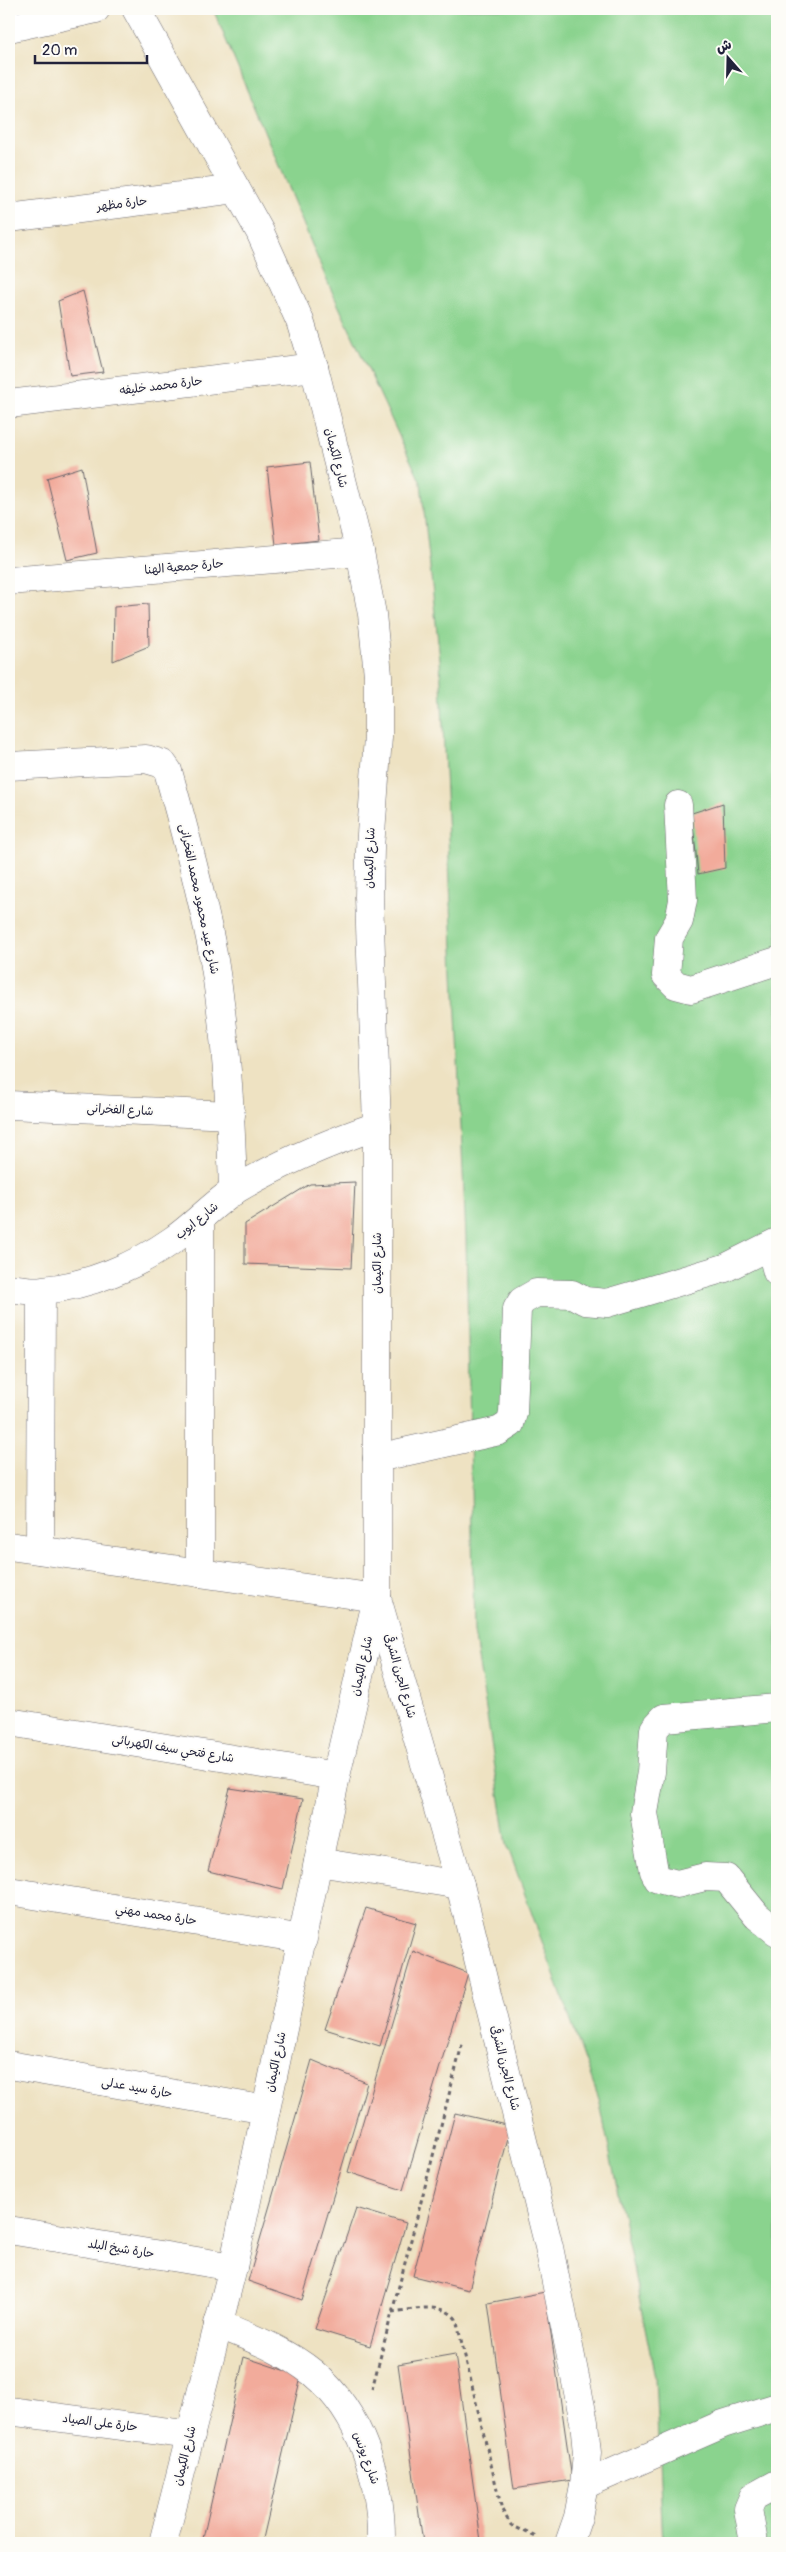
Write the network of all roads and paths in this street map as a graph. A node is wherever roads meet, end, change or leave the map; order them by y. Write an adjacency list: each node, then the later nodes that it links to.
1 (96, 9): 3 (street)
2 (136, 9): 4 (street, شارع الكيمان)
3 (9, 28)
4 (236, 189): 5 (street, حارة مظهر); 6 (street, شارع الكيمان)
5 (9, 218)
6 (314, 367): 7 (street, حارة محمد خليفه); 8 (street, شارع الكيمان)
7 (9, 404)
8 (360, 552): 9 (street, حارة جمعية الهنا); 15 (street, شارع الكيمان)
9 (9, 582)
10 (9, 766): 14 (street, شارع عيد محمود محمد الفخرانى)
11 (678, 805): 12 (street)
12 (777, 961)
13 (9, 1105): 14 (street, شارع الفخرانى)
14 (231, 1115): 16 (street, شارع عيد محمود محمد الفخرانى)
15 (377, 1126): 16 (street, شارع ايوب); 22 (street, شارع الكيمان)
16 (233, 1192): 17 (street, شارع ايوب)
17 (200, 1219): 21 (street, شارع ايوب); 25 (street)
18 (774, 1244): 19 (street); 22 (street)
19 (777, 1272)
20 (9, 1288): 21 (street, شارع ايوب)
21 (41, 1291): 24 (street)
22 (377, 1458): 26 (street, شارع الكيمان)
23 (9, 1546): 24 (street)
24 (40, 1550): 25 (street)
25 (200, 1573): 26 (street)
26 (378, 1598): 29 (street, شارع الكيمان); 31 (street, شارع الجرن الشرقى)
27 (777, 1708): 33 (street)
28 (9, 1722): 29 (street, شارع فتحي سيف الكهربائى)
29 (336, 1776): 30 (street, شارع الكيمان)
30 (318, 1862): 31 (street); 34 (street, شارع الكيمان)
31 (460, 1886): 47 (street, شارع الجرن الشرقى)
32 (9, 1891): 34 (street, حارة محمد مهني)
33 (777, 1932)
34 (303, 1939): 37 (street, شارع الكيمان)
35 (464, 2037): 40 (path)
36 (9, 2065): 37 (street, حارة سيد عدلى)
37 (266, 2110): 39 (street, شارع الكيمان)
38 (9, 2230): 39 (street, حارة شيخ البلد)
39 (233, 2268): 41 (street, شارع الكيمان)
40 (392, 2312): 45 (path); 48 (path)
41 (218, 2324): 44 (street, شارع الكيمان); 45 (street, شارع يونس)
42 (777, 2407): 47 (street)
43 (9, 2411): 44 (street, حارة على الصياد)
44 (191, 2435): 49 (street, شارع الكيمان)
45 (360, 2436): 50 (street, شارع يونس)
46 (777, 2484): 52 (street)
47 (584, 2485): 51 (street, شارع الجرن الشرقى)
48 (542, 2539)
49 (163, 2543)
50 (382, 2543)
51 (569, 2543)
52 (754, 2543)

